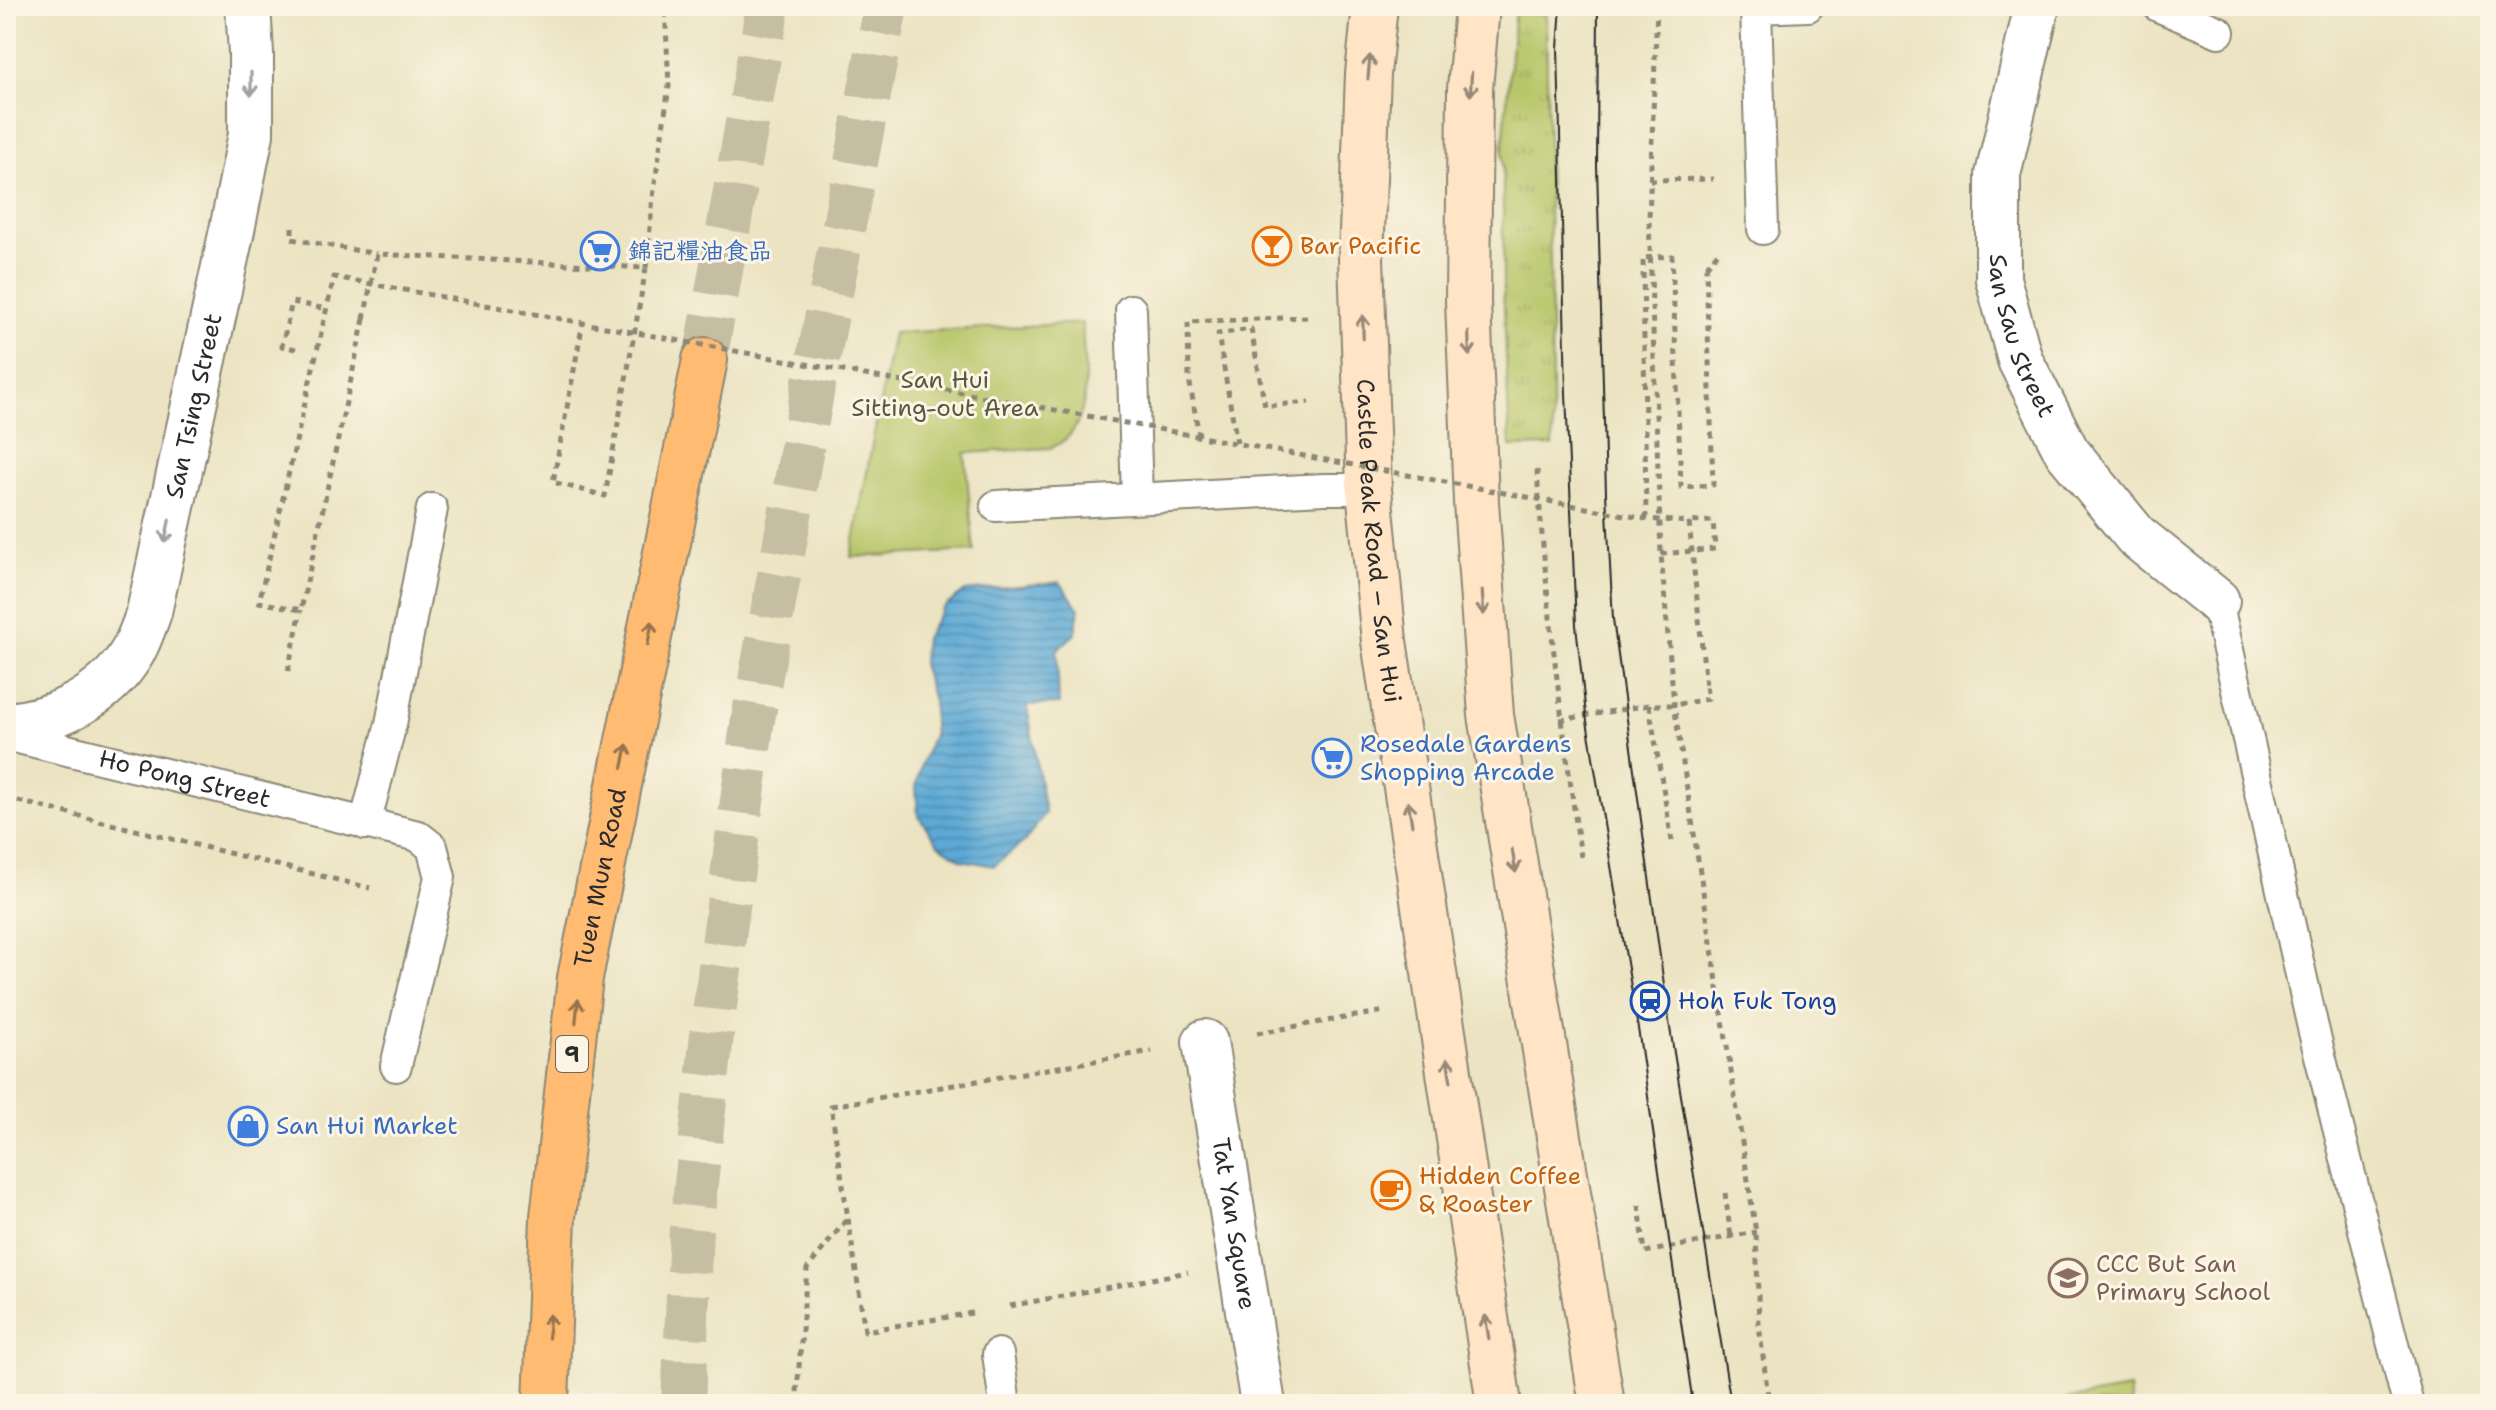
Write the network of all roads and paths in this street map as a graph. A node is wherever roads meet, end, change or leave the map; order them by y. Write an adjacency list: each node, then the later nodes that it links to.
1 (248, 6): 11 (street, San Tsing Street, one-way to 11)
2 (665, 6): 14 (path)
3 (1375, 6): 25 (main road, Castle Peak Road – San Hui, one-way to 3)
4 (1477, 6): 62 (main road, one-way to 62)
5 (1657, 6): 31 (path)
6 (1808, 6): 10 (lane)
7 (2037, 6): 32 (street, San Sau Street)
8 (2158, 6): 9 (lane)
9 (2219, 32)
10 (1763, 229)
11 (232, 230): 12 (path); 38 (street, San Tsing Street, one-way to 38)
12 (377, 254): 14 (path); 33 (path, bridge)
13 (1706, 267): 29 (path, bridge)
14 (646, 268): 18 (path)
15 (326, 309): 18 (path, bridge); 19 (path); 33 (path, bridge)
16 (1131, 310): 26 (lane)
17 (1313, 317): 22 (path)
18 (583, 322): 22 (path, bridge)
19 (296, 349)
20 (705, 360): 57 (highway, Tuen Mun Road / 9, one-way to 20)
21 (1265, 406): 23 (path)
22 (1199, 436): 23 (path, bridge)
23 (1237, 443): 29 (path, bridge)
24 (1537, 470): 37 (path)
25 (1369, 489): 26 (lane); 61 (main road, Castle Peak Road – San Hui, one-way to 25)
26 (1137, 498): 27 (lane)
27 (996, 506)
28 (432, 509): 41 (lane)
29 (1646, 519): 30 (path, bridge)
30 (1689, 522): 31 (path); 36 (path, bridge)
31 (1661, 554): 36 (path)
32 (2217, 601): 64 (lane)
33 (301, 610): 34 (path)
34 (288, 671)
35 (1649, 705): 36 (path); 37 (path); 42 (path)
36 (1674, 705): 51 (path)
37 (1560, 720): 43 (path)
38 (6, 725)
39 (6, 735): 41 (lane, Ho Pong Street)
40 (6, 798): 44 (path)
41 (365, 824): 47 (lane, Ho Pong Street)
42 (1672, 841)
43 (1581, 857)
44 (370, 888)
45 (1394, 1009): 46 (path)
46 (1205, 1042): 50 (path); 53 (street, Tat Yan Square)
47 (396, 1066)
48 (1725, 1193): 52 (path)
49 (1639, 1205): 52 (path)
50 (847, 1218): 55 (path); 58 (path)
51 (1756, 1232): 52 (path); 63 (path)
52 (1731, 1237)
53 (1240, 1262): 54 (path); 60 (street, Tat Yan Square)
54 (1007, 1307)
55 (975, 1312)
56 (998, 1354): 59 (lane)
57 (546, 1404)
58 (796, 1404)
59 (1005, 1404)
60 (1263, 1404)
61 (1499, 1404)
62 (1602, 1404)
63 (1769, 1404)
64 (2408, 1404)

